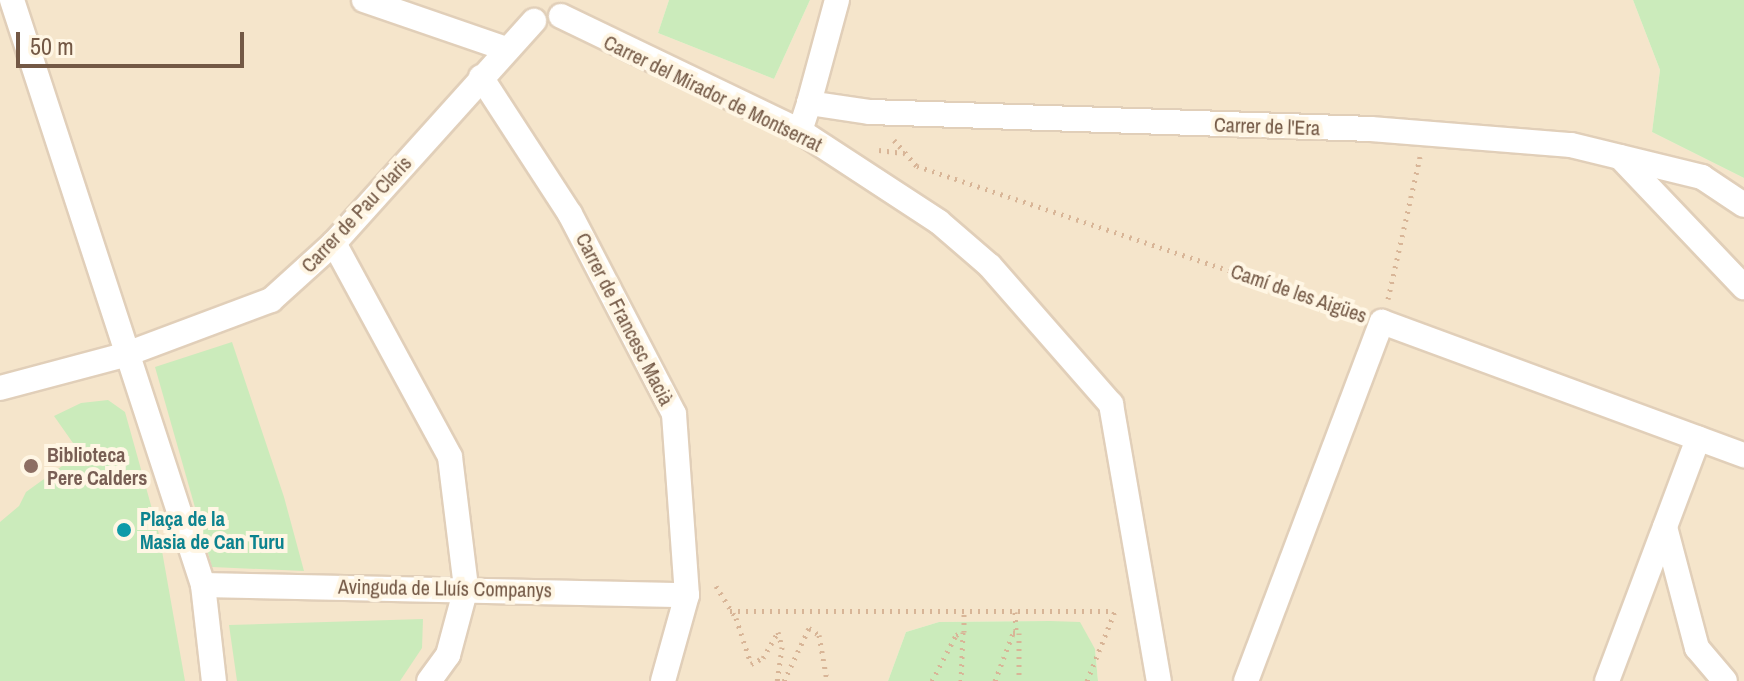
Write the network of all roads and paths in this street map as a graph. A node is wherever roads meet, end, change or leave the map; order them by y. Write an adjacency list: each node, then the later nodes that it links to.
1 (12, 0): 17 (street)
2 (364, 0): 6 (street)
3 (837, 0): 8 (street)
4 (562, 8): 5 (street); 10 (street, Carrer del Mirador de Montserrat)
5 (531, 10): 6 (street, Carrer de Pau Claris)
6 (506, 49): 7 (street, Carrer de Pau Claris)
7 (481, 77): 14 (street, Carrer de Pau Claris); 25 (street, Carrer de Francesc Macià)
8 (809, 103): 9 (street, Carrer de l'Era); 10 (street)
9 (870, 112): 11 (street, Carrer de l'Era); 16 (path, Camí de les Aigües)
10 (800, 131): 44 (street, Carrer del Mirador de Montserrat)
11 (1425, 134): 12 (street, Carrer de l'Era); 16 (path)
12 (1620, 157): 13 (street, Carrer de l'Era); 15 (street)
13 (1744, 205)
14 (334, 243): 17 (street, Carrer de Pau Claris); 24 (street)
15 (1744, 287)
16 (1382, 322): 19 (street, Camí de les Aigües); 45 (street)
17 (124, 355): 18 (street, Carrer de Pau Claris); 23 (street)
18 (0, 388)
19 (1698, 439): 20 (street, Camí de les Aigües); 21 (street)
20 (1744, 455)
21 (1665, 527): 46 (street); 47 (street)
22 (712, 577): 27 (path)
23 (203, 585): 24 (street, Avinguda de Lluís Companys); 33 (street)
24 (466, 588): 25 (street, Avinguda de Lluís Companys); 34 (street)
25 (687, 595): 35 (street, Carrer de Francesc Macià)
26 (1126, 605): 28 (path)
27 (730, 611): 30 (path); 36 (path)
28 (1114, 611): 29 (path); 43 (path)
29 (1015, 612): 30 (path); 32 (path)
30 (964, 613): 31 (path)
31 (963, 633): 39 (path); 40 (path)
32 (1016, 633): 41 (path); 42 (path)
33 (214, 681)
34 (429, 681)
35 (663, 681)
36 (777, 681)
37 (784, 681): 38 (path)
38 (827, 681)
39 (932, 681)
40 (961, 681)
41 (995, 681)
42 (1019, 681)
43 (1087, 681)
44 (1159, 681)
45 (1246, 681)
46 (1607, 681)
47 (1725, 681)

